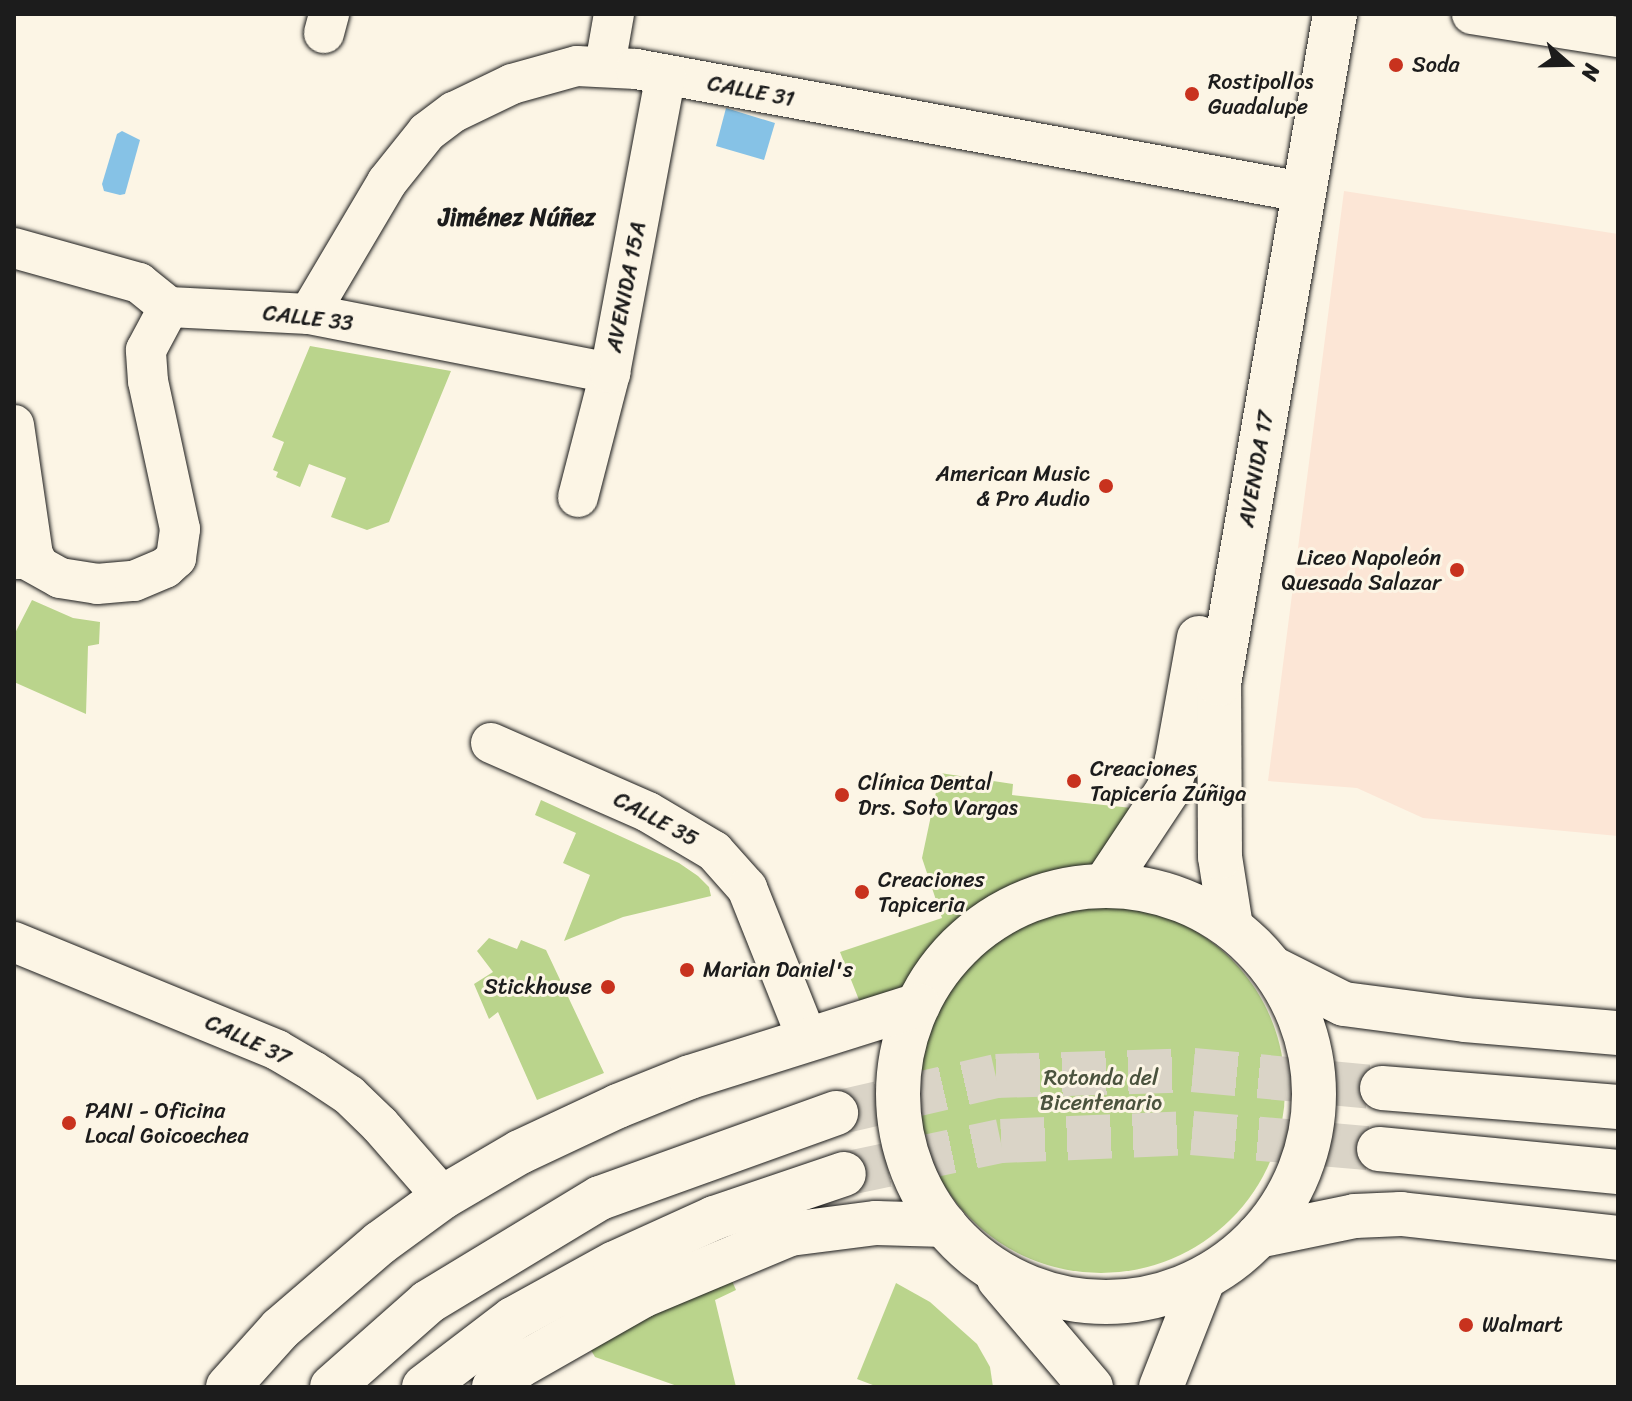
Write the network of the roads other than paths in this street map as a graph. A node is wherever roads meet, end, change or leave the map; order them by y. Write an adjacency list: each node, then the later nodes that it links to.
1 (614, 14): 6 (street)
2 (1309, 14): 8 (main road, AVENIDA 17)
3 (1335, 14): 8 (main road, AVENIDA 17)
4 (1472, 14): 5 (street)
5 (1618, 37)
6 (605, 65): 7 (street, CALLE 31); 11 (street, CALLE 31)
7 (666, 75): 8 (street, CALLE 31); 12 (street, AVENIDA 15A)
8 (1290, 190): 17 (main road, AVENIDA 17); 18 (main road, AVENIDA 17)
9 (14, 248): 10 (street)
10 (169, 307): 11 (street, CALLE 33); 15 (street)
11 (309, 314): 12 (street, CALLE 33)
12 (610, 373): 14 (street, AVENIDA 15A)
13 (14, 425): 15 (street)
14 (578, 497)
15 (26, 561)
16 (491, 743): 23 (street, CALLE 35)
17 (1105, 885): 18 (main road); 21 (main road)
18 (1231, 927): 20 (main road)
19 (14, 942): 30 (street, CALLE 37)
20 (1272, 968): 22 (main road); 32 (main road)
21 (918, 1005): 23 (main road); 31 (main road)
22 (1618, 1033)
23 (807, 1038): 30 (main road)
24 (1382, 1088): 25 (main road)
25 (1618, 1107)
26 (836, 1113): 38 (main road)
27 (1379, 1149): 28 (main road)
28 (1618, 1172)
29 (844, 1174): 39 (main road)
30 (443, 1197): 37 (main road)
31 (945, 1225): 34 (main road); 40 (main road)
32 (1258, 1236): 33 (main road); 35 (main road)
33 (1618, 1238)
34 (989, 1268): 35 (main road); 36 (main road)
35 (1203, 1280): 41 (main road)
36 (1082, 1383)
37 (228, 1387)
38 (332, 1387)
39 (424, 1387)
40 (494, 1387)
41 (1161, 1387)

